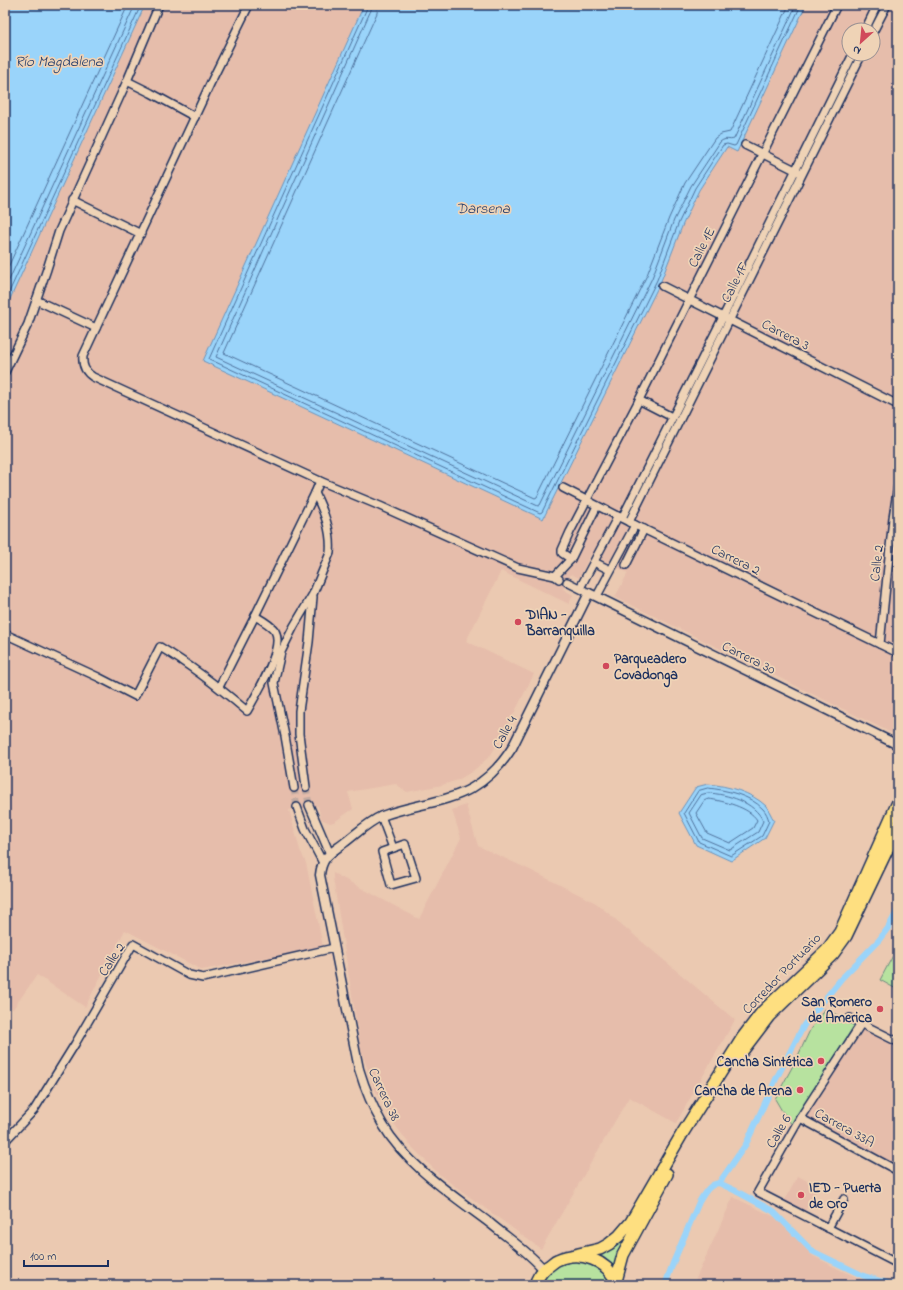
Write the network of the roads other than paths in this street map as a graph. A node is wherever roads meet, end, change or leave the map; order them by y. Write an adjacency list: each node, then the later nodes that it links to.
1 (159, 5): 10 (street)
2 (249, 5): 11 (street)
3 (837, 5): 13 (street, Calle 1E)
4 (877, 5): 6 (street)
5 (887, 5): 7 (street)
6 (869, 22)
7 (878, 22)
8 (849, 62): 14 (street, Calle 1F)
9 (858, 62): 14 (street, Calle 1F)
10 (127, 81): 11 (street); 15 (street)
11 (195, 117): 16 (street)
12 (745, 145): 13 (street)
13 (762, 154): 14 (street); 19 (street, Calle 1E)
14 (799, 172): 20 (street, Calle 1F)
15 (72, 200): 16 (street); 18 (street)
16 (141, 234): 21 (street)
17 (662, 286): 19 (street, Carrera 3)
18 (36, 300): 21 (street); 22 (street)
19 (689, 300): 20 (street, Carrera 3); 23 (street, Calle 1E)
20 (726, 319): 24 (street, Carrera 3); 25 (street, Calle 1F)
21 (96, 328): 27 (street)
22 (5, 372)
23 (639, 400): 26 (street); 31 (street, Calle 1E)
24 (898, 405)
25 (681, 407): 26 (street, Calle 1F); 35 (street, Calle 1F)
26 (672, 416): 33 (street, Calle 1F)
27 (320, 481): 30 (street); 37 (street)
28 (898, 486): 34 (street, Calle 2)
29 (563, 488): 31 (street, Carrera 2)
30 (315, 492): 44 (street); 46 (street)
31 (586, 500): 32 (street, Carrera 2); 37 (street, Calle 1E)
32 (597, 506): 33 (street, Carrera 2); 37 (street)
33 (620, 517): 35 (street, Carrera 2); 38 (street, Calle 1F)
34 (896, 518): 48 (street, Calle 2)
35 (632, 523): 36 (street, Carrera 2); 40 (street, Calle 1F)
36 (644, 529): 39 (street); 48 (street, Carrera 2)
37 (571, 559)
38 (594, 562): 40 (street); 42 (street, Calle 1F)
39 (626, 565)
40 (610, 570): 45 (street, Calle 1F)
41 (567, 582): 42 (street)
42 (580, 588): 43 (street)
43 (589, 593): 45 (street, Carrera 30); 57 (street, Calle 4)
44 (313, 594): 52 (street); 53 (street)
45 (597, 596): 51 (street, Carrera 30)
46 (255, 616): 50 (street); 50 (street)
47 (5, 634): 50 (street)
48 (880, 644): 49 (street, Carrera 2)
49 (898, 652)
50 (219, 687)
51 (898, 746)
52 (306, 787)
53 (294, 788)
54 (898, 802): 71 (main road, Corredor Portuario)
55 (309, 805): 60 (street)
56 (297, 807): 61 (street)
57 (382, 816): 59 (street); 60 (street, Calle 4)
58 (898, 827): 74 (main road, Corredor Portuario)
59 (393, 848): 59 (street)
60 (330, 854): 61 (street, Calle 4)
61 (322, 862): 62 (street, Carrera 38)
62 (334, 948): 67 (street, Calle 2); 73 (street, Carrera 38)
63 (850, 1018): 64 (street)
64 (861, 1024): 65 (street); 66 (street, Calle 6)
65 (898, 1042)
66 (800, 1118): 68 (street, Carrera 33A); 70 (street, Calle 6)
67 (5, 1141)
68 (898, 1171)
69 (844, 1199): 70 (street)
70 (828, 1228): 72 (street)
71 (574, 1255): 73 (main road, Corredor Portuario); 74 (main road)
72 (898, 1264)
73 (544, 1270): 75 (main road)
74 (617, 1283)
75 (535, 1285)

